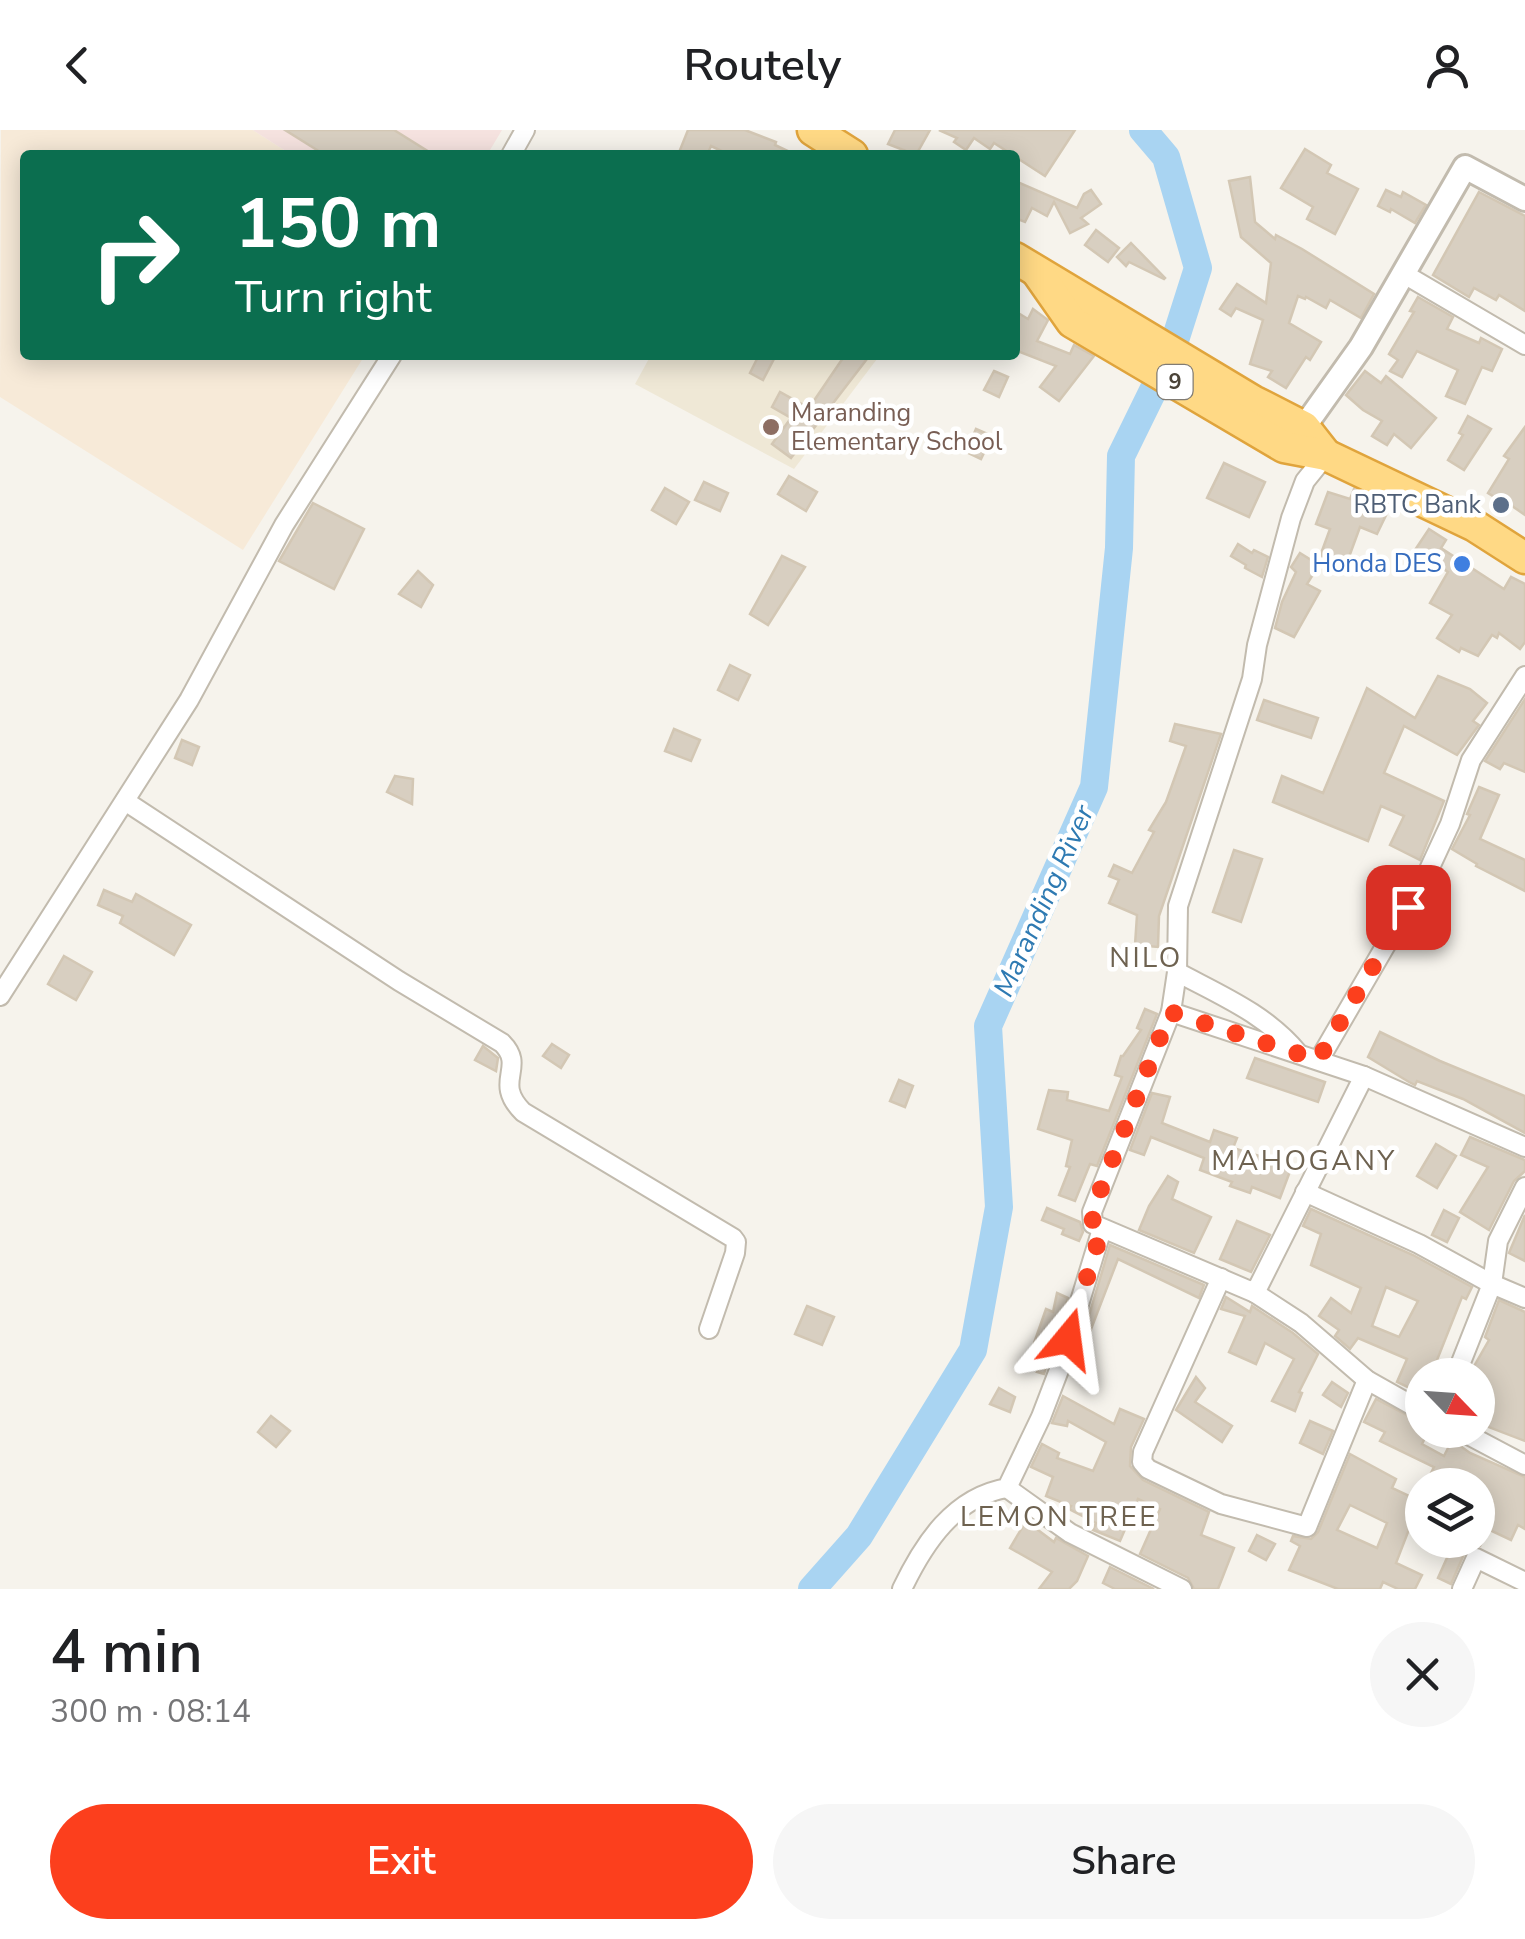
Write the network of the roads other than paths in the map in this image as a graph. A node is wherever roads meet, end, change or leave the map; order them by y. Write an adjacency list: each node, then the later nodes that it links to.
1 (813, 130): 2 (highway)
2 (844, 150)
3 (1525, 199): 5 (street)
4 (1026, 265): 8 (highway, 9)
5 (1404, 274): 6 (street); 9 (street)
6 (1525, 345)
7 (389, 360): 13 (street)
8 (1247, 411): 9 (highway, 9); 10 (highway, 9)
9 (1304, 427): 10 (highway, 9)
10 (1326, 455): 11 (highway, 9); 14 (street)
11 (1525, 558)
12 (1525, 676): 18 (street)
13 (125, 802): 15 (street); 28 (street)
14 (1177, 972): 16 (street); 17 (street)
15 (0, 996)
16 (1170, 1012): 17 (street); 23 (street)
17 (1298, 1054): 18 (street)
18 (1318, 1060): 19 (street)
19 (1364, 1076): 20 (street); 22 (street)
20 (1525, 1147)
21 (1525, 1187): 25 (street)
22 (1305, 1192): 25 (street); 26 (street)
23 (1102, 1229): 24 (street); 34 (street)
24 (1221, 1278): 26 (street); 30 (street)
25 (1492, 1284): 27 (street); 29 (street)
26 (1255, 1292): 30 (street)
27 (1525, 1298)
28 (709, 1329)
29 (1463, 1358)
30 (1367, 1380): 31 (street)
31 (1405, 1401)
32 (1494, 1448): 33 (street)
33 (1525, 1464)
34 (1008, 1488): 36 (street); 37 (street)
35 (1525, 1582): 38 (street)
36 (902, 1589)
37 (1182, 1589)
38 (1462, 1589)

